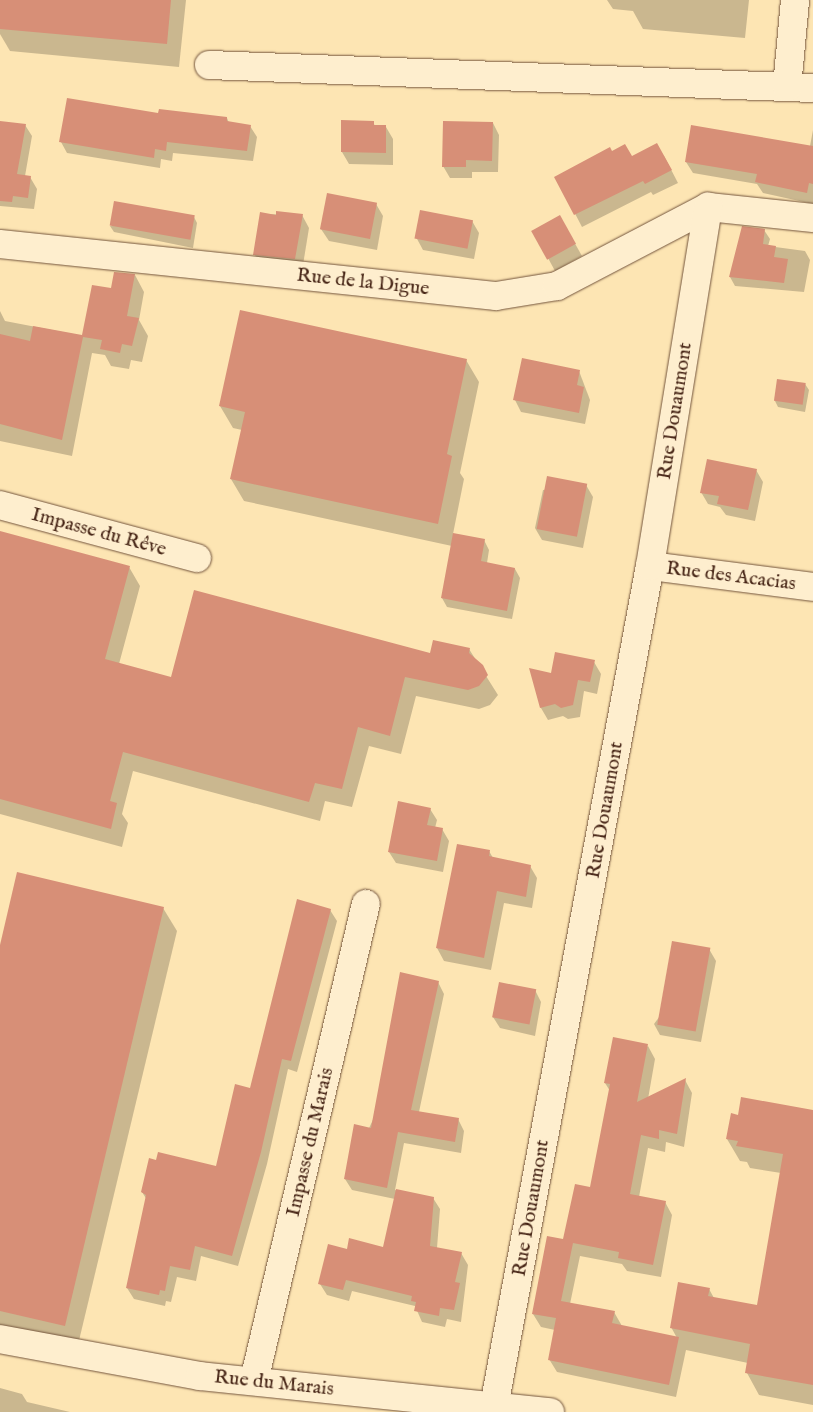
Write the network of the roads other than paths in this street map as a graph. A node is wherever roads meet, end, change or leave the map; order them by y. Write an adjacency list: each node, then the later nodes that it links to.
1 (795, 0): 3 (street)
2 (209, 65): 3 (street)
3 (800, 87)
4 (708, 206): 5 (street); 6 (street, Rue de la Digue); 9 (street, Rue Douaumont)
5 (813, 218)
6 (0, 244)
7 (0, 505): 8 (street, Impasse du Rêve)
8 (198, 558)
9 (650, 566): 10 (street, Rue des Acacias); 14 (street, Rue Douaumont)
10 (813, 586)
11 (366, 904): 13 (street, Impasse du Marais)
12 (0, 1339): 13 (street, Rue du Marais)
13 (254, 1381): 14 (street, Rue du Marais)
14 (494, 1408): 15 (street, Rue du Marais)
15 (550, 1412)

